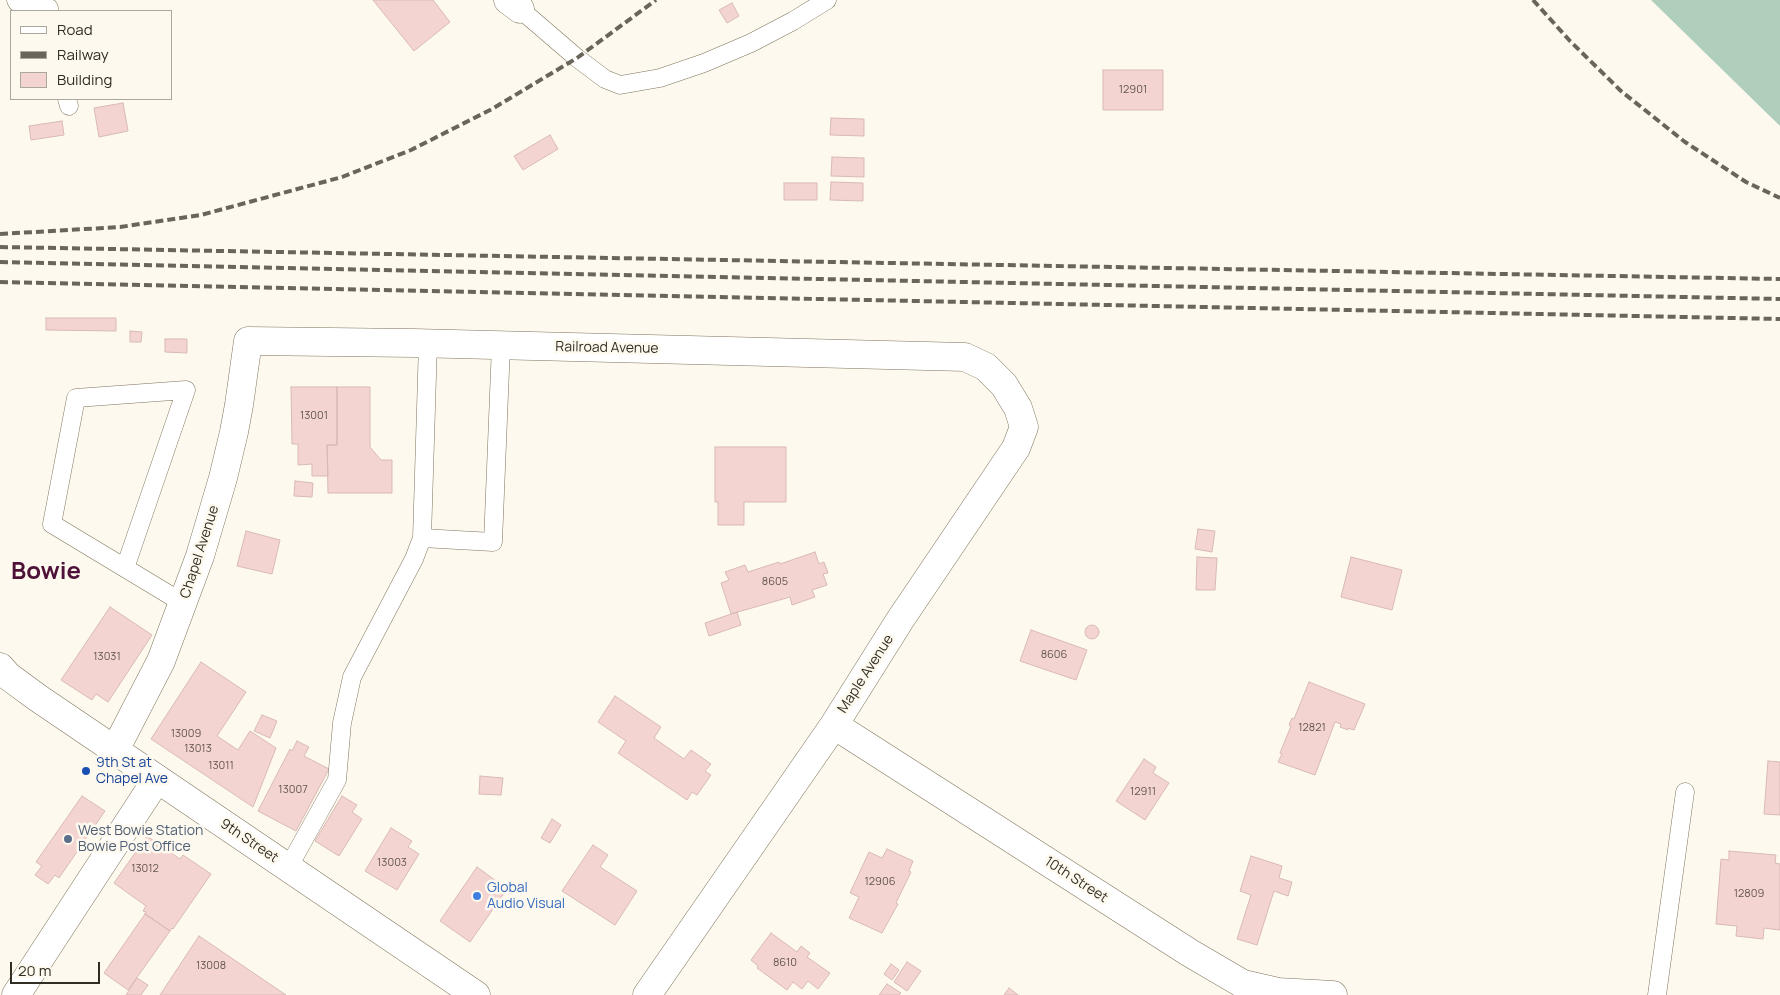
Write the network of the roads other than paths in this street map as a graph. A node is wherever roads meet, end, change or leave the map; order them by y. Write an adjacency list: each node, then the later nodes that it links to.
1 (16, 0): 4 (lane)
2 (827, 0): 3 (lane)
3 (514, 4)
4 (49, 10)
5 (248, 341): 6 (street, Railroad Avenue); 11 (street, Chapel Avenue)
6 (428, 343): 7 (street, Railroad Avenue); 9 (lane)
7 (501, 345): 8 (street, Railroad Avenue); 9 (lane)
8 (965, 357): 13 (street, Maple Avenue)
9 (422, 538): 17 (lane)
10 (125, 568): 10 (lane); 11 (lane)
11 (184, 603): 14 (street, Chapel Avenue)
12 (0, 668): 14 (street, 9th Street)
13 (834, 725): 20 (street, Maple Avenue); 21 (street, 10th Street)
14 (115, 750): 15 (street, 9th Street)
15 (157, 779): 17 (street, 9th Street); 18 (street)
16 (1684, 792): 22 (lane)
17 (288, 868): 19 (street, 9th Street)
18 (16, 995)
19 (476, 995)
20 (647, 995)
21 (1333, 995)
22 (1657, 995)

